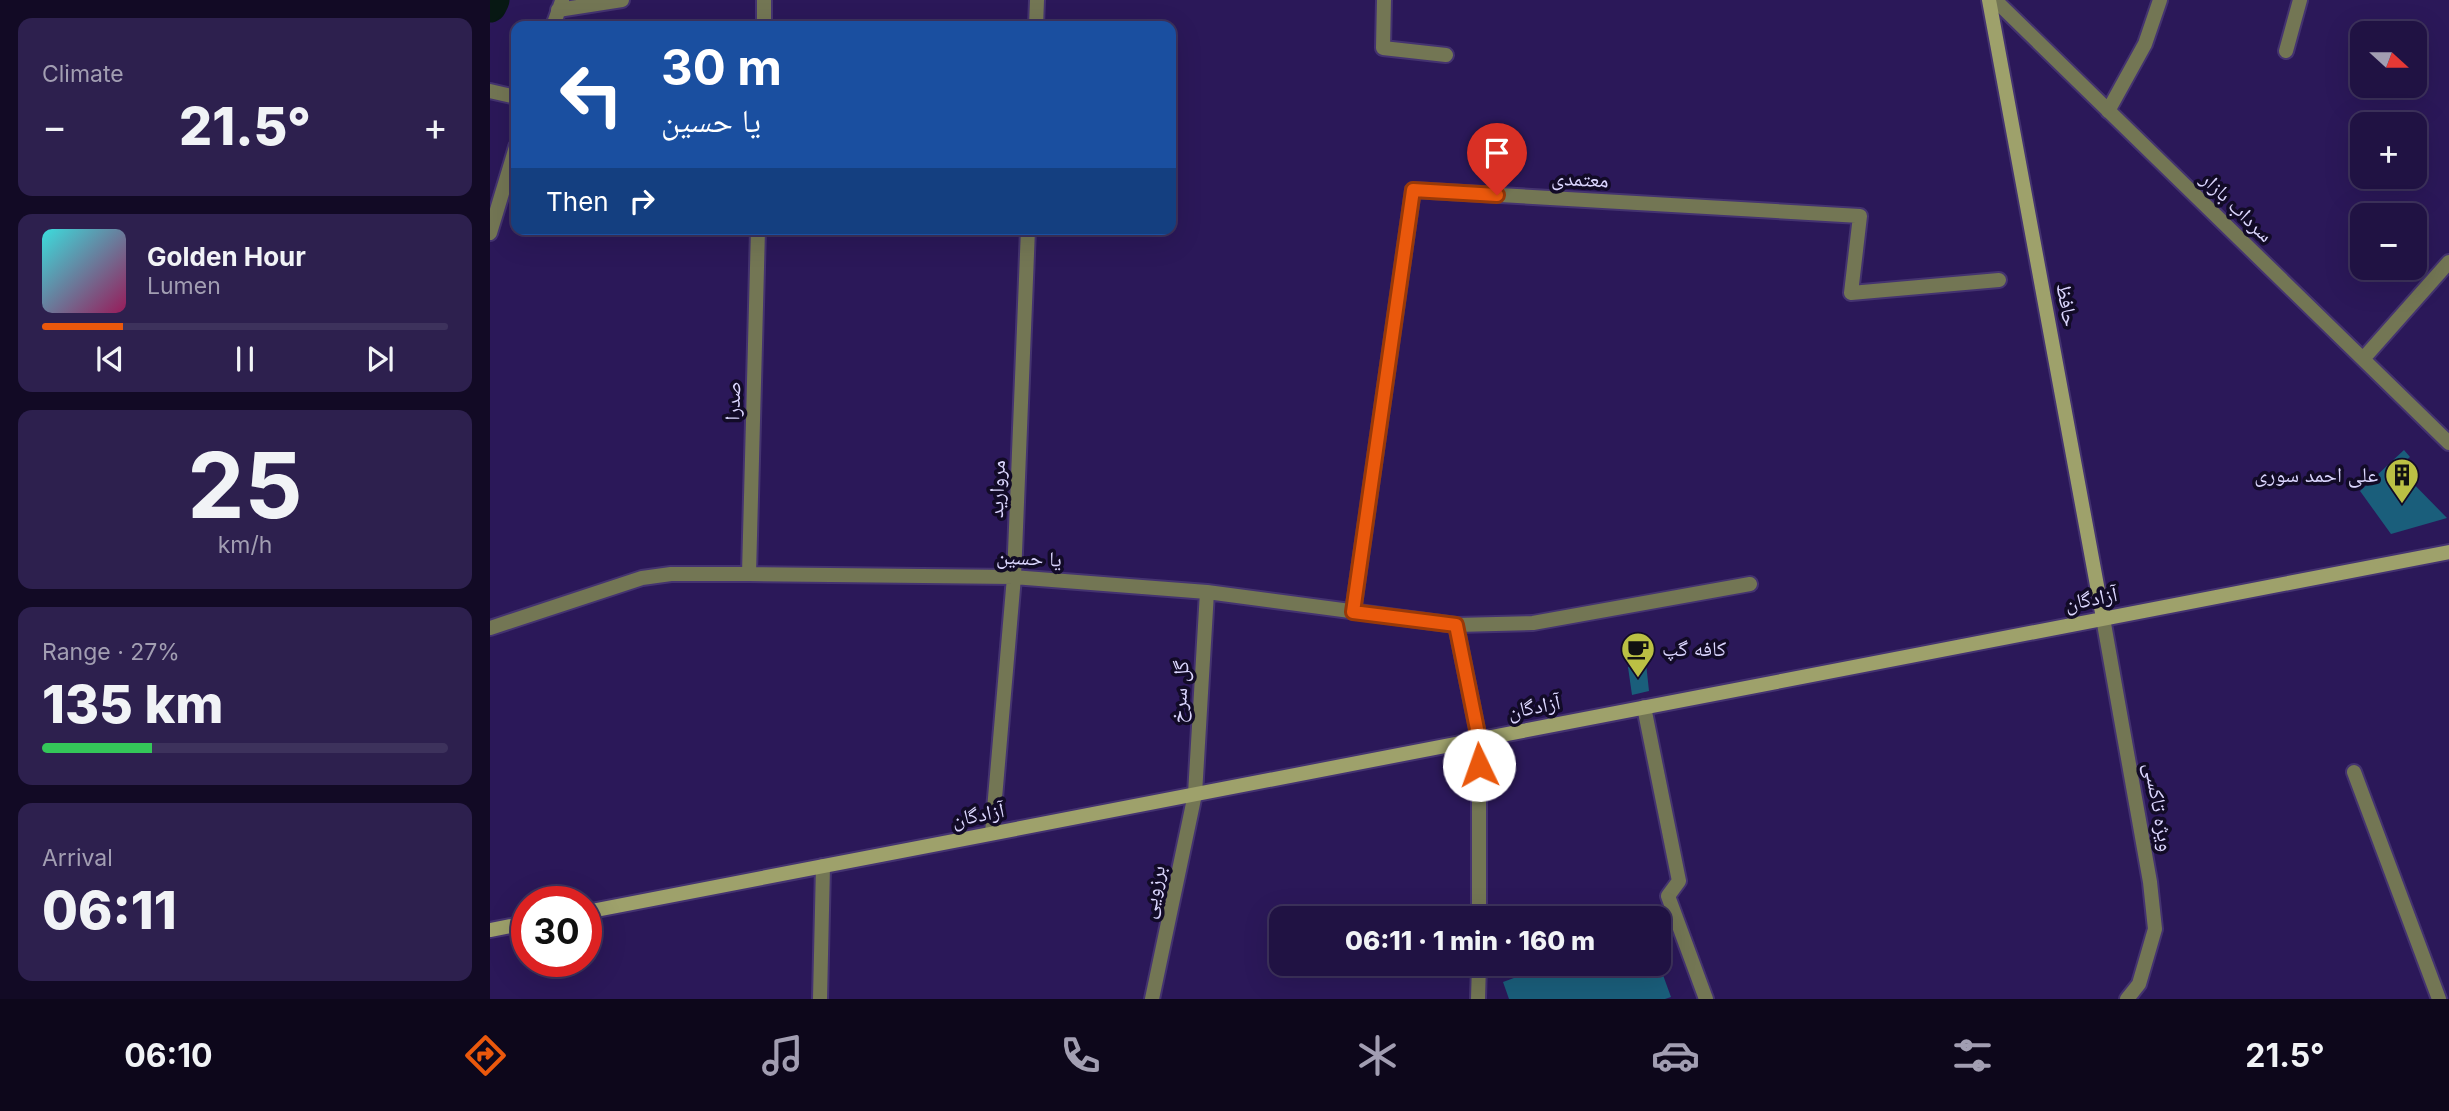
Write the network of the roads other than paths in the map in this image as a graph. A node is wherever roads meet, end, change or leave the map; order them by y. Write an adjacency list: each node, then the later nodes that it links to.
1 (622, 0): 9 (street)
2 (764, 0): 10 (street)
3 (1037, 0): 11 (street)
4 (1384, 0): 13 (street)
5 (1989, 0): 31 (main road, حافظ)
6 (1995, 0): 16 (street, سرداب بازار)
7 (2160, 0): 16 (street)
8 (2300, 0): 12 (street)
9 (561, 5)
10 (764, 21)
11 (1036, 21)
12 (2286, 51)
13 (1446, 55)
14 (490, 91): 15 (street)
15 (511, 96)
16 (2108, 111): 23 (street, سرداب بازار)
17 (511, 164): 18 (street)
18 (490, 233)
19 (758, 235): 26 (street, صدرا)
20 (1028, 235): 27 (street, مروارید)
21 (2449, 262): 23 (street)
22 (1999, 279): 30 (street, معتمدی)
23 (2363, 359): 24 (street, سرداب بازار)
24 (2449, 443)
25 (2449, 552): 31 (main road, آزادگان)
26 (749, 574): 27 (street, یا حسین); 33 (street, یا حسین)
27 (1014, 577): 29 (street, یا حسین); 38 (street, مروارید)
28 (1750, 584): 32 (street, یا حسین)
29 (1207, 593): 30 (street, یا حسین); 37 (street, گل سرخ)
30 (1353, 612): 32 (street, یا حسین)
31 (2103, 618): 34 (main road, آزادگان); 49 (street, ویژه تاکسی)
32 (1456, 625): 35 (street)
33 (490, 628)
34 (1644, 707): 35 (main road, آزادگان); 48 (street)
35 (1479, 739): 37 (main road, آزادگان); 40 (street)
36 (2354, 772): 50 (street)
37 (1195, 794): 38 (main road, آزادگان); 46 (street, برزویی)
38 (992, 834): 39 (main road, آزادگان)
39 (823, 866): 41 (main road, آزادگان); 45 (street)
40 (1479, 906)
41 (602, 909)
42 (511, 926): 43 (main road)
43 (490, 930)
44 (1479, 976): 47 (street)
45 (820, 999)
46 (1152, 999)
47 (1478, 999)
48 (1706, 999)
49 (2127, 999)
50 (2438, 999)

